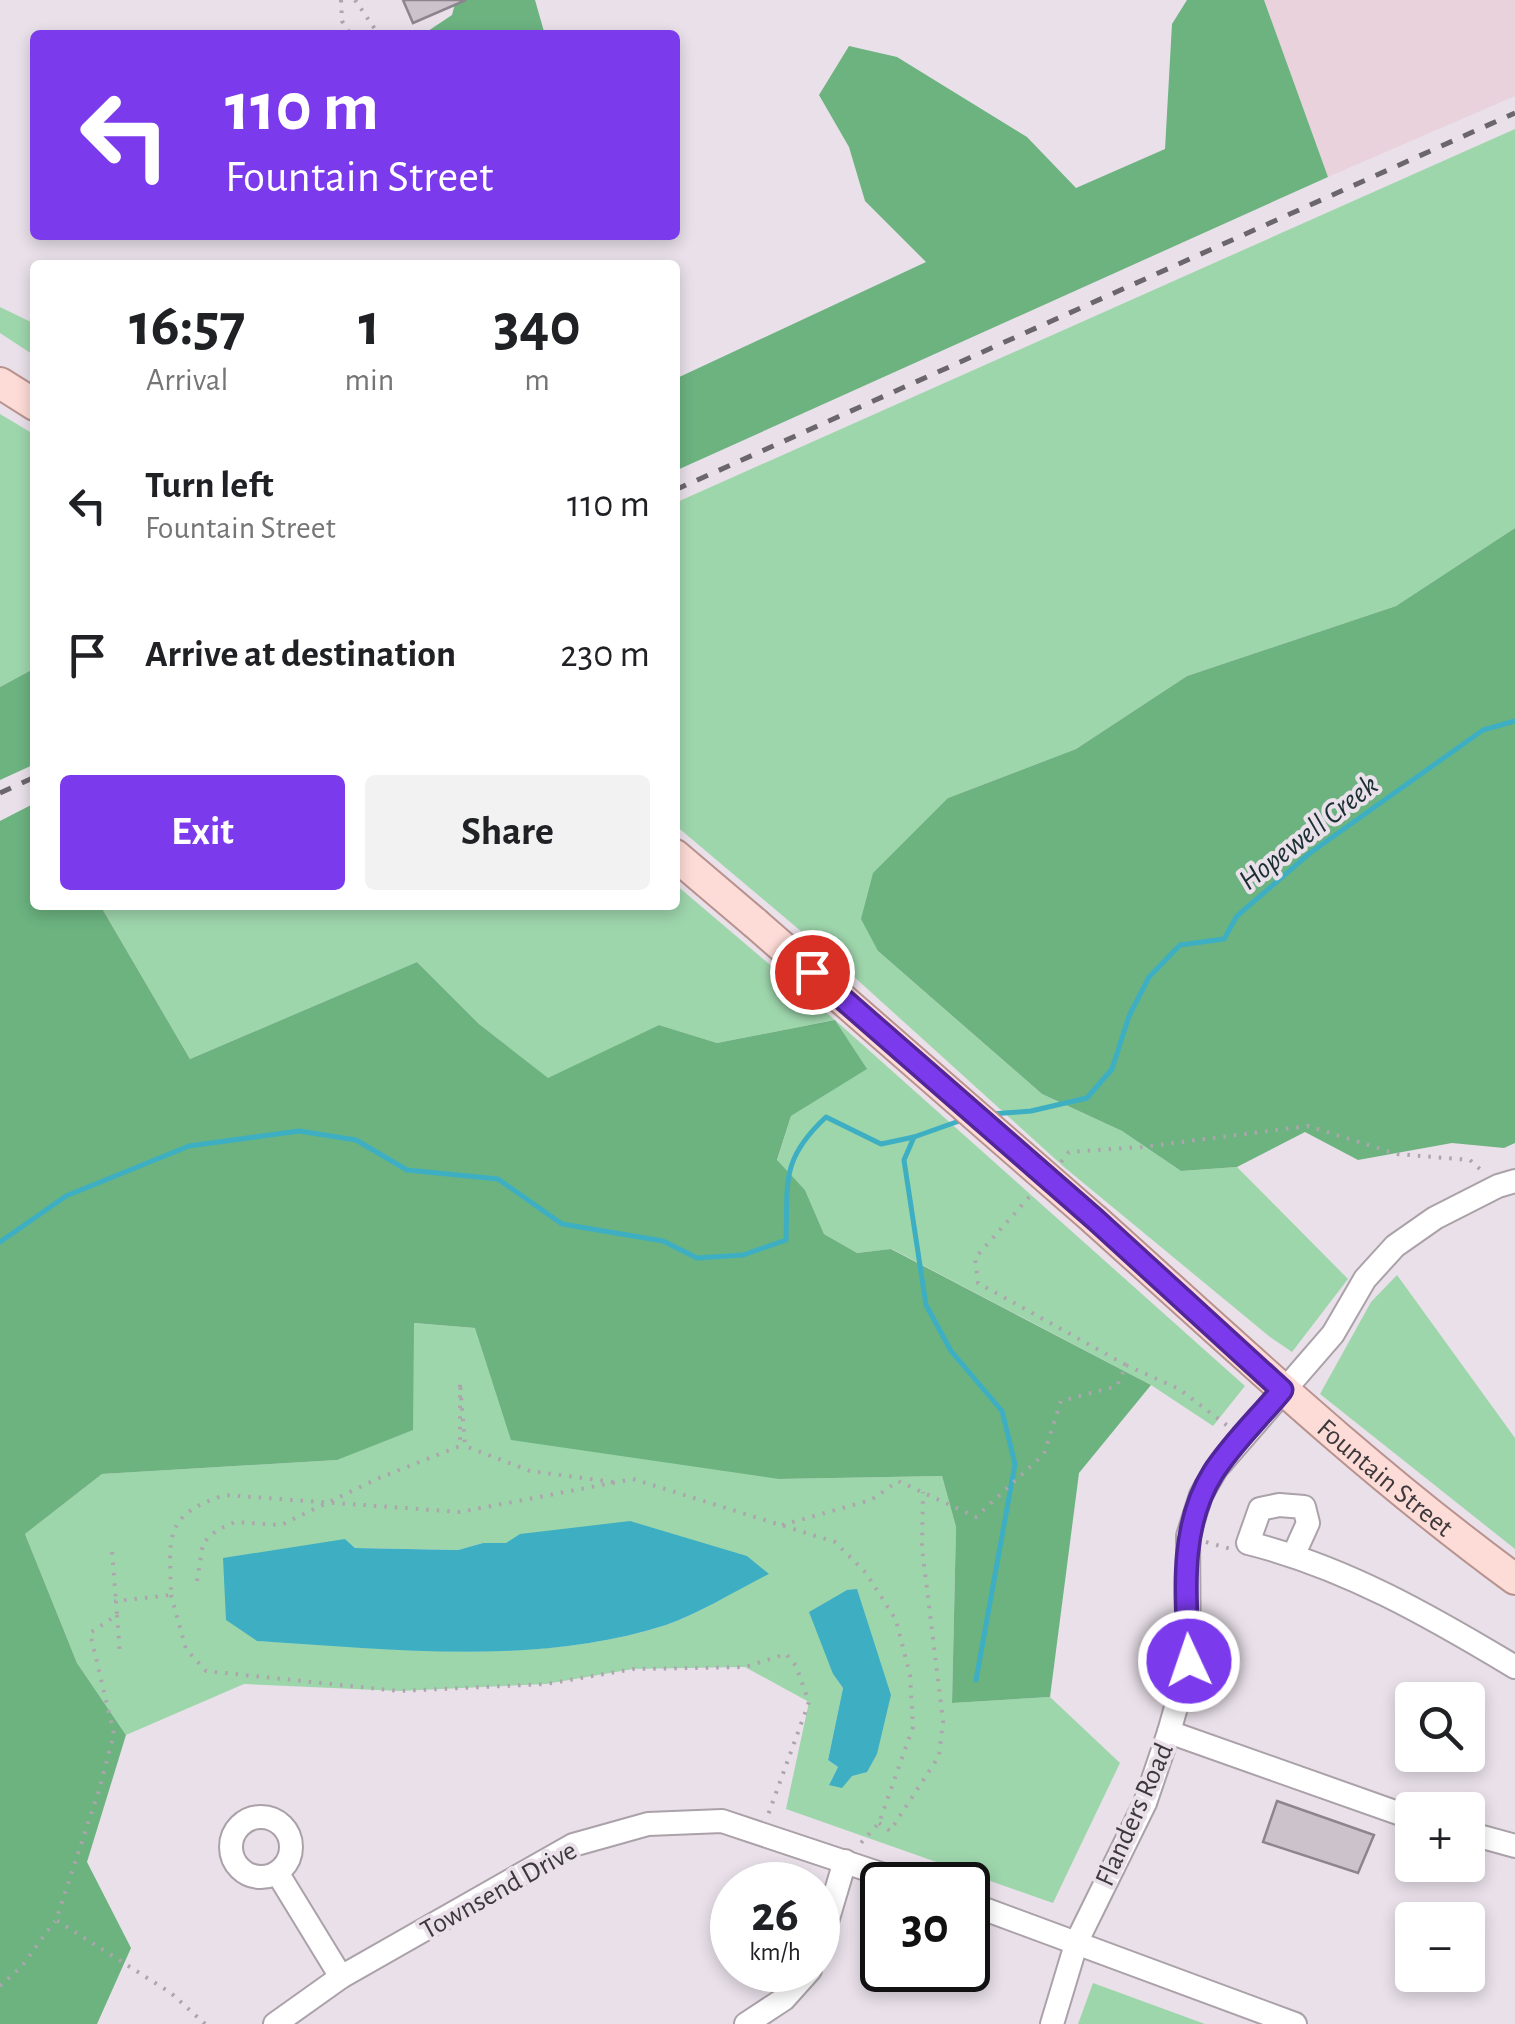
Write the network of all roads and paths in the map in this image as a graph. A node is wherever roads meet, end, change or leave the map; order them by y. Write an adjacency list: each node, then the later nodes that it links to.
1 (341, 0): 3 (path)
2 (355, 0): 4 (path)
3 (348, 30)
4 (376, 30)
5 (0, 383): 6 (main road)
6 (30, 402)
7 (680, 859): 12 (main road, Fountain Street, bridge)
8 (1057, 1166): 9 (path)
9 (1506, 1183): 12 (street, Flanders Road)
10 (1034, 1192): 11 (path)
11 (1126, 1365): 13 (path); 16 (path)
12 (1282, 1390): 13 (street, Flanders Road); 23 (main road, Fountain Street)
13 (1243, 1438): 19 (street, Flanders Road)
14 (462, 1446): 14 (path); 15 (path); 17 (path)
15 (618, 1482): 17 (path); 18 (path)
16 (923, 1492): 18 (path); 32 (path)
17 (330, 1504): 24 (path); 25 (path)
18 (782, 1525): 32 (path)
19 (1188, 1536): 20 (path); 30 (street, Flanders Road)
20 (1248, 1543): 22 (street); 22 (street)
21 (112, 1552): 26 (path)
22 (1294, 1554): 29 (street)
23 (1515, 1580)
24 (197, 1581)
25 (171, 1595): 26 (path); 33 (path)
26 (116, 1601): 27 (path)
27 (117, 1615): 28 (path); 41 (path)
28 (120, 1654)
29 (1515, 1667)
30 (1169, 1732): 31 (street); 42 (street, Flanders Road)
31 (1395, 1812)
32 (879, 1823): 36 (path)
33 (761, 1833): 36 (street, Townsend Drive); 43 (street, Townsend Drive)
34 (1485, 1837): 35 (street)
35 (1515, 1845)
36 (844, 1861): 37 (street, Townsend Drive); 39 (street)
37 (860, 1866)
38 (278, 1874): 43 (street)
39 (840, 1875)
40 (990, 1911): 42 (street)
41 (56, 1920): 44 (path); 46 (path)
42 (1076, 1941): 49 (street, Flanders Road); 50 (street)
43 (341, 1976): 47 (street, Townsend Drive)
44 (0, 1986)
45 (790, 1992): 48 (street)
46 (205, 2024)
47 (275, 2024)
48 (746, 2024)
49 (1052, 2024)
50 (1295, 2024)

